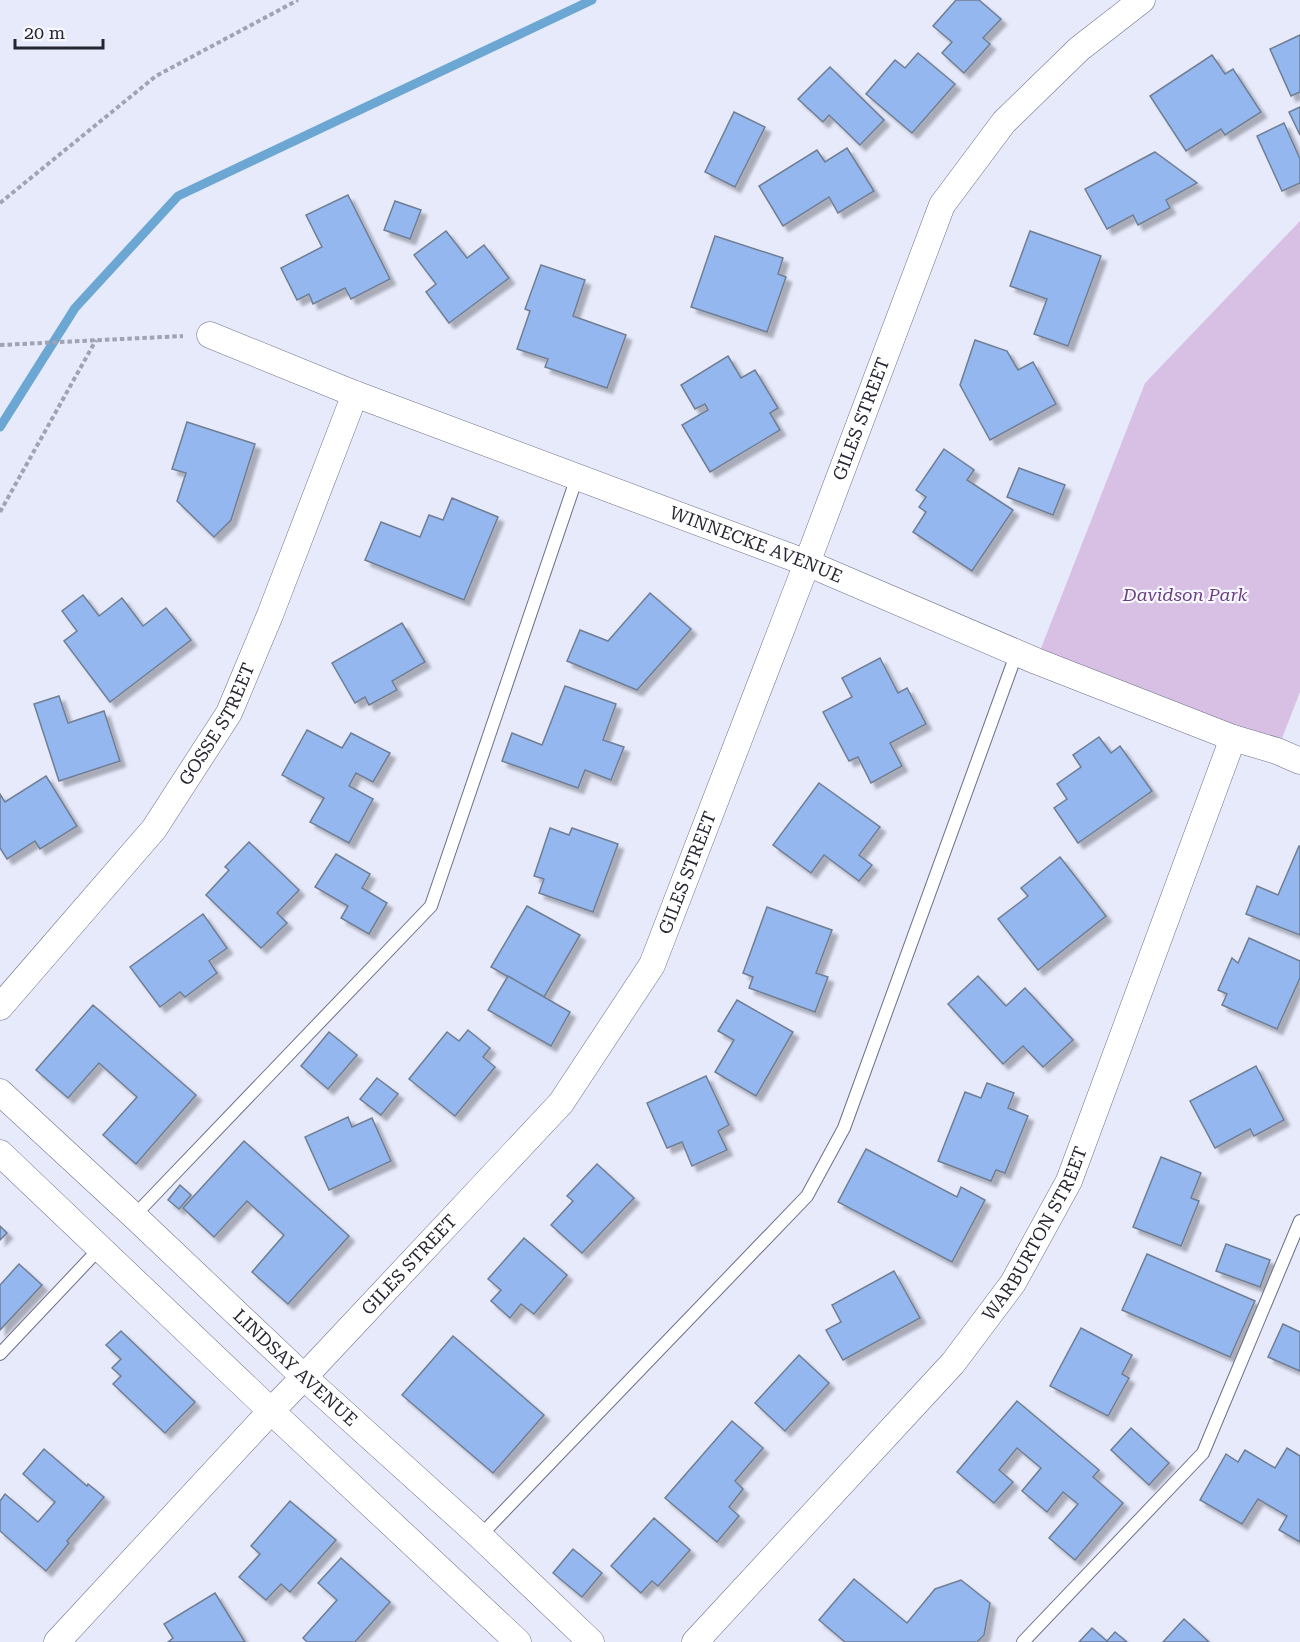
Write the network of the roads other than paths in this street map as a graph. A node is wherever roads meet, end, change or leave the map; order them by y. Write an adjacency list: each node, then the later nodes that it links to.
1 (1142, 0): 5 (street, GILES STREET)
2 (210, 335): 3 (street, WINNECKE AVENUE)
3 (355, 394): 4 (street, WINNECKE AVENUE); 9 (street, GOSSE STREET)
4 (577, 477): 5 (street, WINNECKE AVENUE); 12 (lane)
5 (807, 563): 6 (street, WINNECKE AVENUE); 16 (street, GILES STREET)
6 (1017, 652): 7 (street, WINNECKE AVENUE); 18 (lane)
7 (1233, 738): 8 (street, WINNECKE AVENUE); 22 (street, WARBURTON STREET)
8 (1300, 761)
9 (0, 1007)
10 (0, 1092): 12 (street, LINDSAY AVENUE)
11 (0, 1153): 14 (street)
12 (134, 1216): 16 (street, LINDSAY AVENUE)
13 (1300, 1221): 23 (lane)
14 (100, 1248): 15 (lane); 17 (street)
15 (0, 1354)
16 (304, 1377): 17 (street, GILES STREET); 18 (street, LINDSAY AVENUE)
17 (271, 1411): 19 (street, GILES STREET); 20 (street)
18 (480, 1536): 21 (street, LINDSAY AVENUE)
19 (57, 1642)
20 (518, 1642)
21 (591, 1642)
22 (695, 1642)
23 (1023, 1642)

